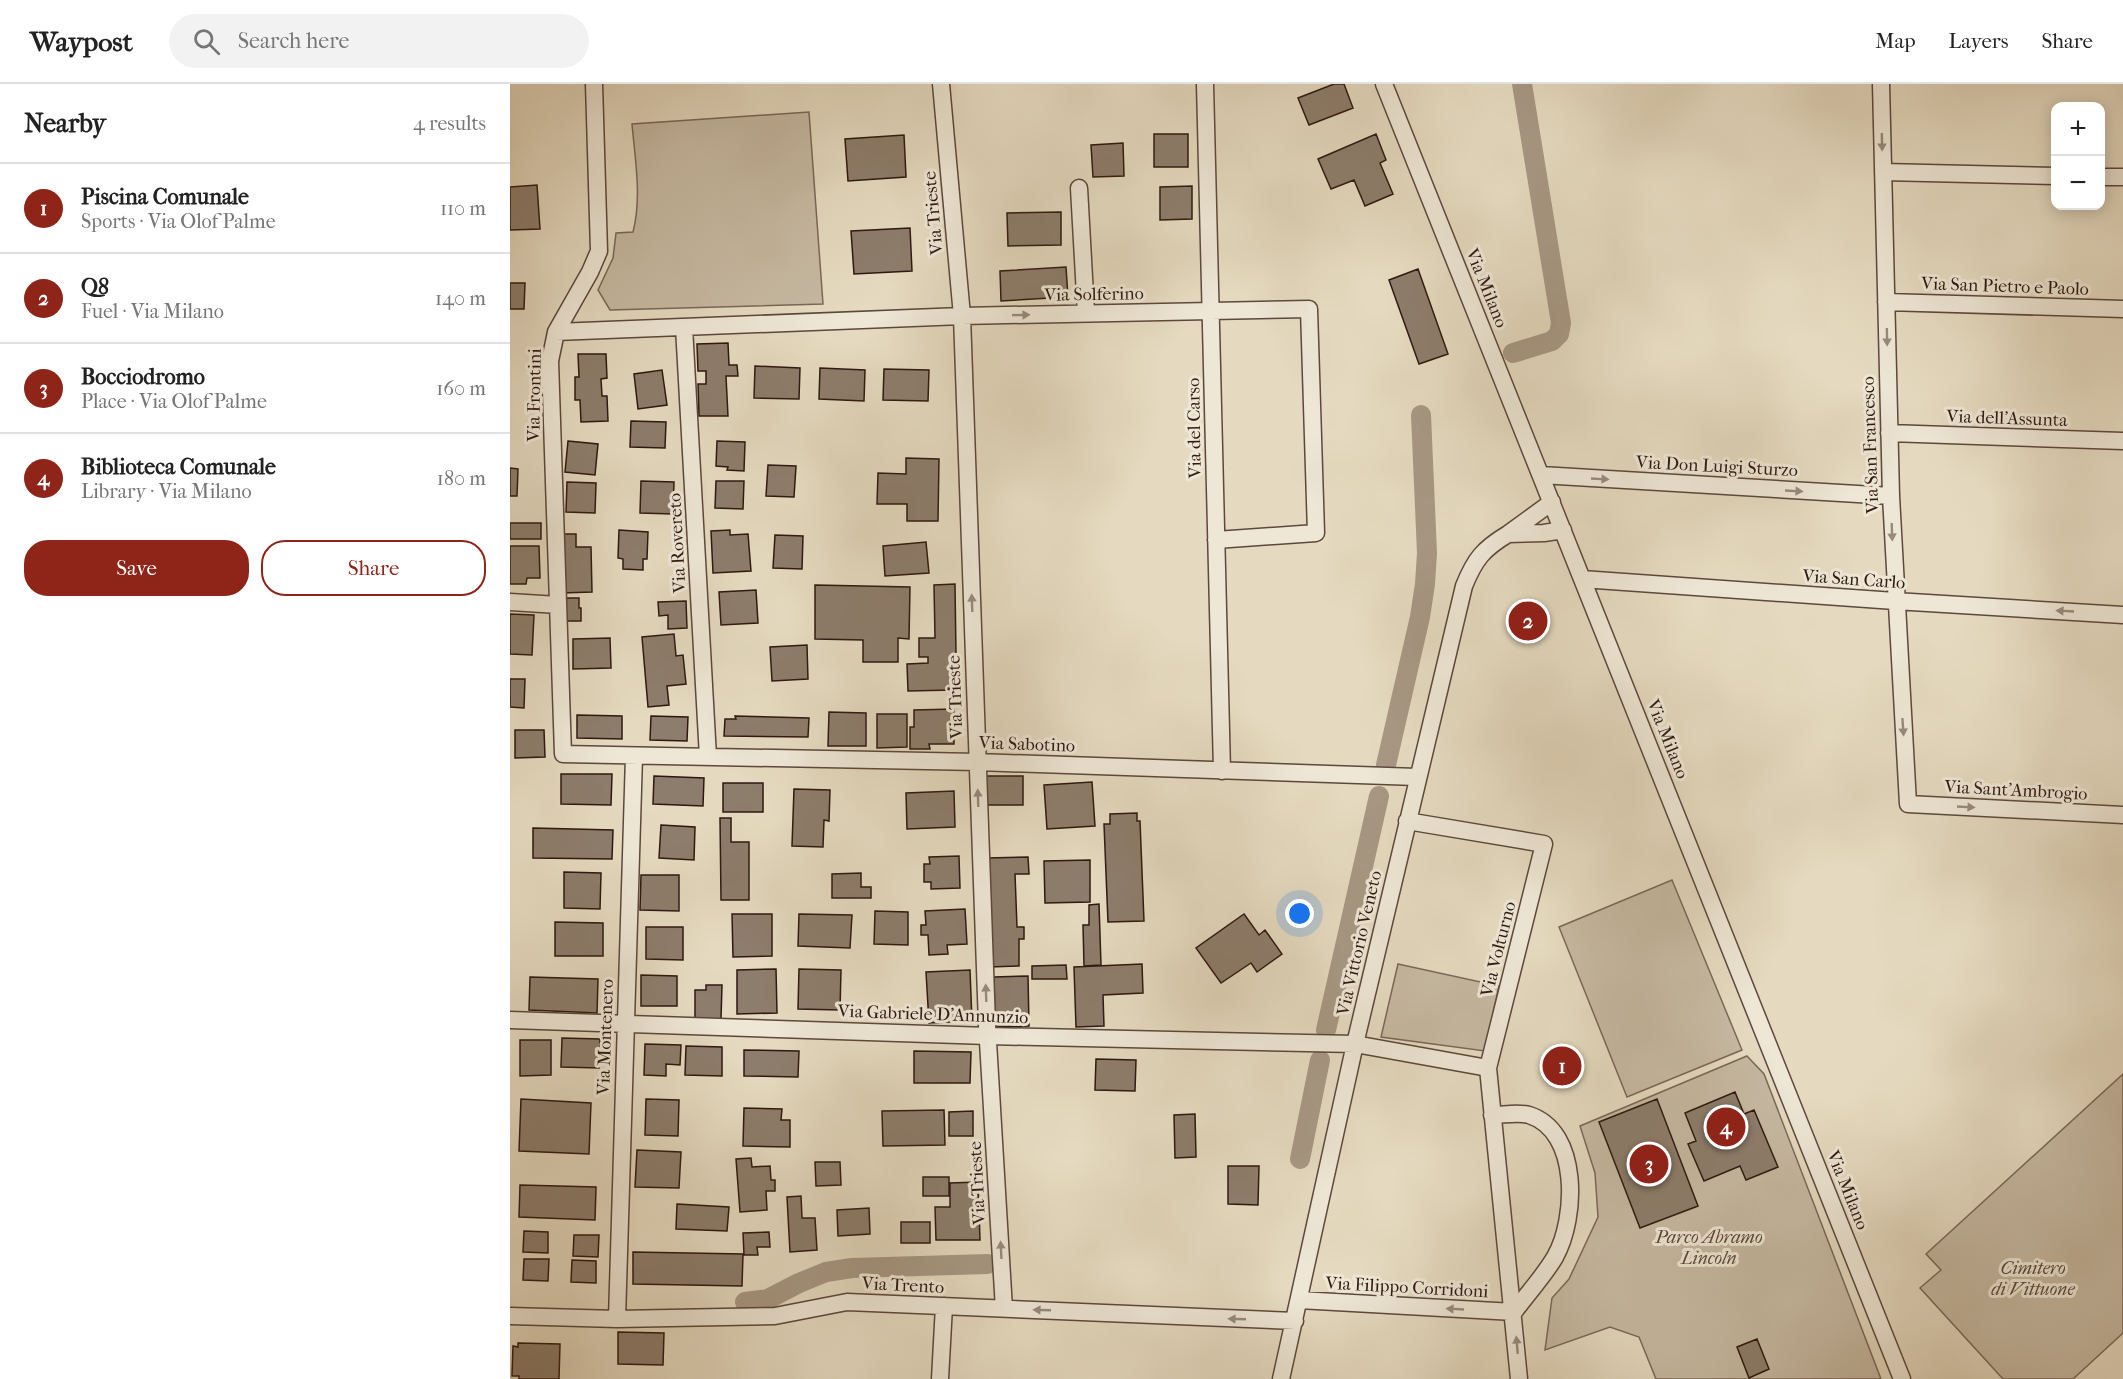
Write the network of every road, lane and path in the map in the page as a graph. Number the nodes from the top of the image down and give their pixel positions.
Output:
1 (594, 84) edge
2 (940, 84) edge
3 (1205, 84) edge
4 (1384, 84) edge
5 (1881, 84) edge
6 (1883, 172) junction
7 (2051, 176) edge
8 (2105, 177) edge
9 (2123, 177) edge
10 (1079, 188) dead end
11 (1886, 302) junction
12 (2123, 309) edge
13 (1211, 311) junction
14 (1086, 314) junction
15 (962, 316) junction
16 (684, 327) junction
17 (556, 332) junction
18 (1889, 433) junction
19 (2123, 441) edge
20 (1541, 475) junction
21 (1891, 496) junction
22 (1552, 502) junction
23 (1563, 530) junction
24 (1508, 534) junction
25 (1216, 540) junction
26 (1582, 579) junction
27 (1895, 601) junction
28 (510, 602) edge
29 (558, 605) junction
30 (2123, 615) edge
31 (563, 754) joint
32 (634, 756) junction
33 (708, 757) junction
34 (977, 762) junction
35 (1222, 771) junction
36 (1417, 777) junction
37 (1908, 804) joint
38 (2123, 815) edge
39 (1407, 821) junction
40 (510, 1020) edge
41 (625, 1023) junction
42 (988, 1036) junction
43 (1355, 1044) junction
44 (1488, 1068) junction
45 (1492, 1115) junction
46 (1299, 1300) junction
47 (944, 1306) junction
48 (1004, 1309) junction
49 (1514, 1312) junction
50 (510, 1316) edge
51 (617, 1319) junction
52 (1295, 1321) junction
53 (940, 1379) edge
54 (1281, 1379) edge
55 (1520, 1379) edge
56 (1902, 1379) edge

1 - 17 street, Via Frontini
2 - 15 street, Via Trieste
3 - 13 street, Via del Carso
4 - 20 street, Via Milano
5 -> 6 street, Via San Francesco
6 - 7 street
6 - 11 street, Via San Francesco
8 - 9 street
10 - 14 street
11 - 12 street, Via San Pietro e Paolo
11 -> 18 street, Via San Francesco
13 - 14 street, Via Solferino
13 - 25 street, Via del Carso
13 - 25 street, Via Solferino
15 -> 14 street, Via Solferino
15 - 16 street, Via Solferino
34 -> 15 street, Via Trieste
16 - 17 street, Via Solferino
16 - 33 street, Via Rovereto
17 - 29 street, Via Frontini
18 - 19 street, Via dell'Assunta
18 - 21 street, Via San Francesco
20 -> 21 street, Via Don Luigi Sturzo
20 - 22 street, Via Milano
21 -> 27 street, Via San Francesco
22 - 23 street, Via Milano
22 - 24 street, Via Vittorio Veneto
23 - 24 street
23 - 26 street, Via Milano
24 - 36 street, Via Vittorio Veneto
25 - 35 street, Via del Carso
26 - 27 street, Via San Carlo
26 - 56 street, Via Milano
30 -> 27 street, Via San Carlo
27 -> 37 street, Via San Francesco
28 - 29 street
29 - 31 street, Via Frontini
31 - 32 street, Via Sabotino
32 - 33 street, Via Sabotino
32 - 41 street, Via Montenero
33 - 34 street, Via Sabotino
34 - 35 street, Via Sabotino
42 -> 34 street, Via Trieste
35 - 36 street, Via Sabotino
36 - 39 street, Via Vittorio Veneto
37 -> 38 street, Via Sant'Ambrogio
39 - 43 street, Via Vittorio Veneto
39 - 44 street, Via Volturno
40 - 41 street, Via Gabriele D'Annunzio
41 - 42 street, Via Gabriele D'Annunzio
41 - 51 street, Via Montenero
42 - 43 street, Via Gabriele D'Annunzio
48 -> 42 street, Via Trieste
43 - 44 street
43 - 46 street, Via Vittorio Veneto
44 - 45 street
45 - 49 street
45 - 49 street
49 -> 46 street, Via Filippo Corridoni
46 - 52 street, Via Vittorio Veneto
47 - 48 street, Via Trento
47 - 51 street, Via Trento
47 - 53 street
52 -> 48 street, Via Trento
55 -> 49 street
50 - 51 street, Via Trento
52 - 54 street, Via Vittorio Veneto

